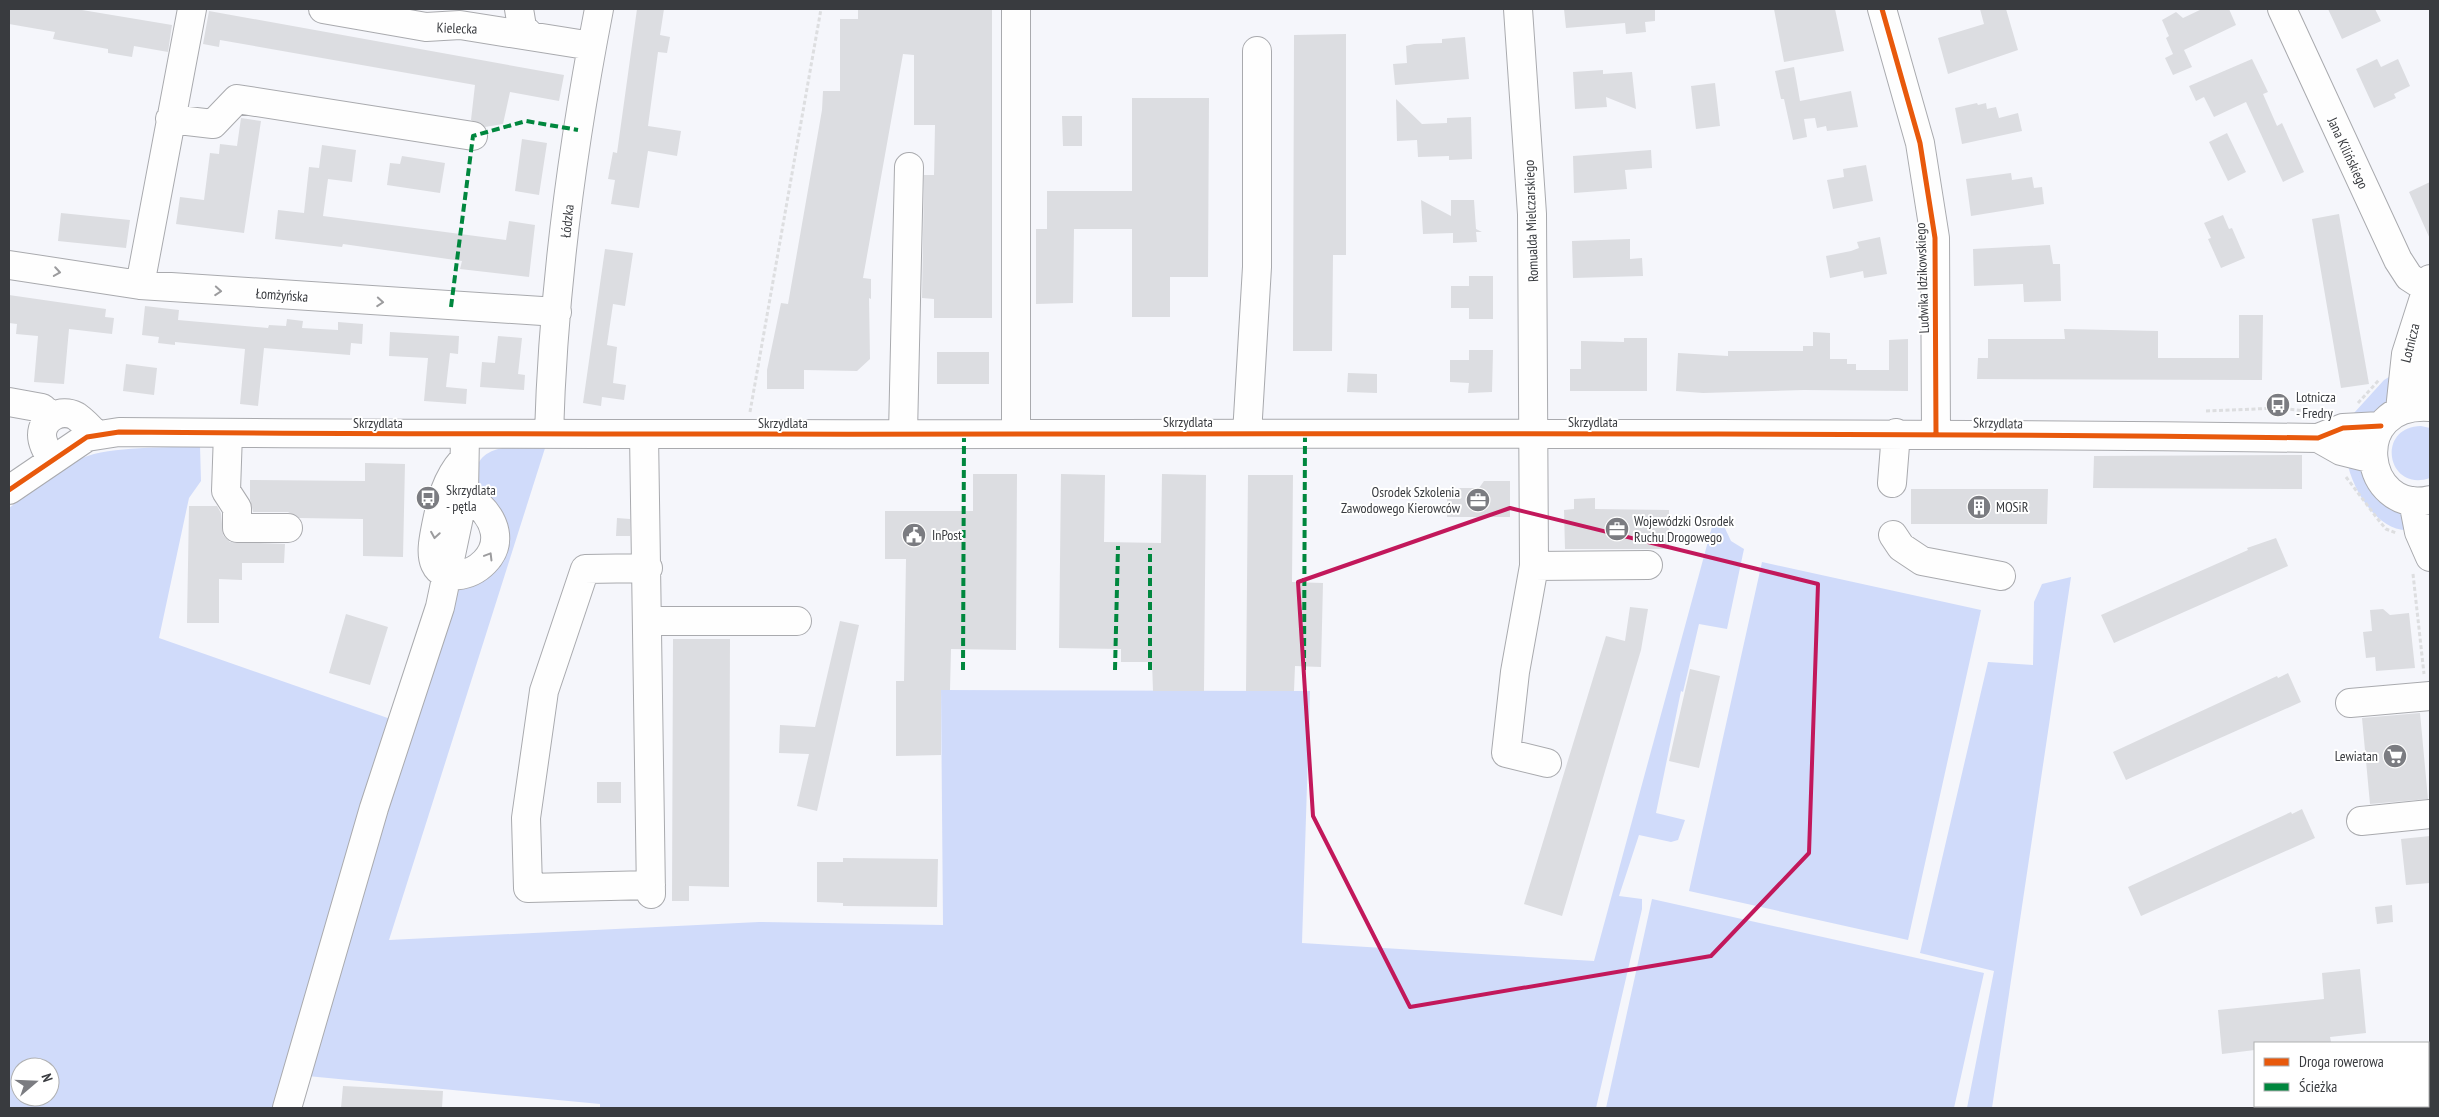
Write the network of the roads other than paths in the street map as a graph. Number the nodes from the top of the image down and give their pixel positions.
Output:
1 (192, 9) edge
2 (323, 9) edge
3 (519, 9) edge
4 (599, 9) edge
5 (1016, 9) edge
6 (1518, 9) edge
7 (1882, 9) edge
8 (2282, 9) edge
9 (531, 36) junction
10 (592, 46) junction
11 (1258, 50) dead end
12 (170, 119) junction
13 (473, 136) dead end
14 (909, 168) dead end
15 (9, 265) edge
16 (2428, 284) edge
17 (140, 285) junction
18 (557, 312) junction
19 (2430, 321) edge
20 (2430, 395) edge
21 (9, 402) edge
22 (2430, 407) edge
23 (52, 417) junction
24 (2391, 418) junction
25 (2318, 425) junction
26 (228, 433) junction
27 (1896, 433) junction
28 (1936, 433) junction
29 (549, 434) junction
30 (644, 434) junction
31 (904, 434) junction
32 (1016, 434) junction
33 (1247, 434) junction
34 (1534, 434) junction
35 (96, 435) junction
36 (465, 447) junction
37 (2372, 459) junction
38 (52, 460) junction
39 (1892, 483) dead end
40 (9, 490) edge
41 (464, 493) junction
42 (2421, 500) edge
43 (288, 528) dead end
44 (1893, 535) dead end
45 (2421, 564) edge
46 (1648, 565) dead end
47 (1534, 566) junction
48 (648, 568) junction
49 (448, 574) junction
50 (2001, 576) dead end
51 (648, 621) junction
52 (797, 621) dead end
53 (2430, 696) edge
54 (2350, 703) dead end
55 (1547, 763) dead end
56 (2430, 814) edge
57 (2361, 821) dead end
58 (287, 1108) edge

1 - 12 street
2 - 9 street, Kielecka
3 - 9 street
4 - 10 street, Łódzka
5 - 32 street
6 - 34 street, Romualda Mielczarskiego
7 - 28 street, Ludwika Idzikowskiego
8 - 16 street, Jana Kilińskiego
9 - 10 street, Kielecka
10 - 18 street, Łódzka
11 - 33 street
12 - 13 street
12 - 17 street
14 - 31 street
15 -> 17 street, Łomżyńska
16 - 24 street, Lotnicza
17 -> 18 street, Łomżyńska
18 - 29 street, Łódzka
19 - 20 street, Lotnicza
21 - 23 street
22 - 24 street, Skrzydlata
23 - 35 street
23 - 38 street
24 - 25 street, Skrzydlata
24 - 37 street, Lotnicza
25 - 28 street, Skrzydlata
25 - 37 street, Skrzydlata
26 - 35 street, Skrzydlata
26 - 36 street, Skrzydlata
26 - 43 street
27 - 28 street, Skrzydlata
27 - 34 street, Skrzydlata
27 - 39 street
29 - 30 street, Skrzydlata
29 - 36 street, Skrzydlata
30 - 31 street, Skrzydlata
30 - 48 street
31 - 32 street, Skrzydlata
32 - 33 street, Skrzydlata
33 - 34 street, Skrzydlata
34 - 47 street, Romualda Mielczarskiego
35 - 38 street, Skrzydlata
36 - 41 street
36 -> 49 street
37 - 42 street
38 - 40 street, Skrzydlata
41 - 49 street
49 -> 41 street
42 - 45 street
44 - 50 street
46 - 47 street
47 - 55 street, Romualda Mielczarskiego
48 - 51 street
48 - 51 street
49 - 58 street
51 - 52 street
53 - 54 street
56 - 57 street

